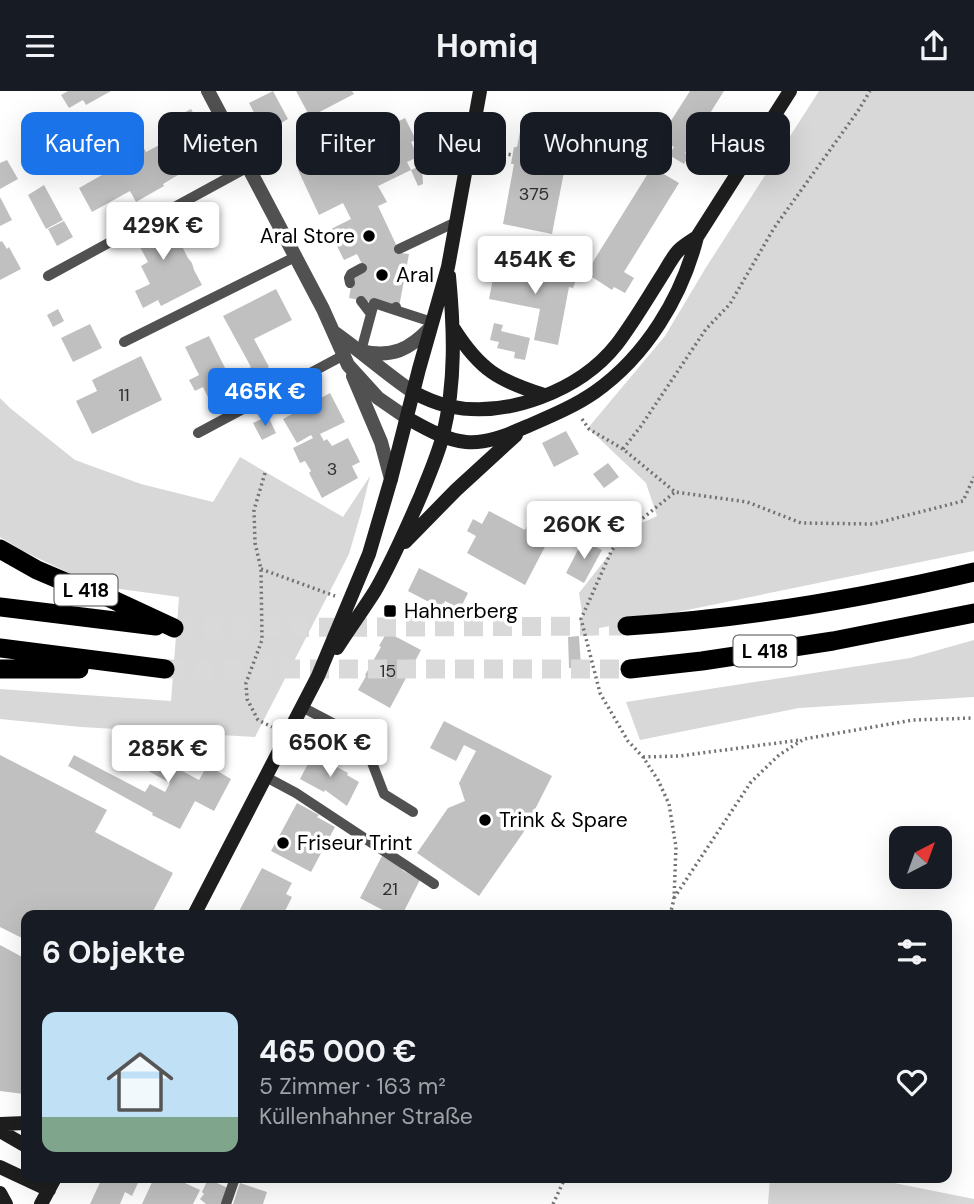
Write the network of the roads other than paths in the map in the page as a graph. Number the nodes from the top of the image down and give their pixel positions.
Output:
1 (480, 91) edge
2 (790, 91) edge
3 (215, 93) edge
4 (223, 112) edge
5 (233, 175) edge
6 (252, 175) edge
7 (456, 222) junction
8 (697, 237) junction
9 (404, 249) dead end
10 (295, 257) junction
11 (448, 267) junction
12 (362, 268) dead end
13 (48, 276) dead end
14 (350, 283) dead end
15 (361, 301) dead end
16 (371, 314) junction
17 (431, 325) junction
18 (453, 328) junction
19 (334, 332) junction
20 (124, 342) dead end
21 (361, 351) junction
22 (346, 360) junction
23 (413, 392) junction
24 (544, 395) junction
25 (448, 406) junction
26 (407, 418) junction
27 (528, 426) junction
28 (198, 433) dead end
29 (443, 436) junction
30 (391, 478) junction
31 (0, 549) edge
32 (394, 554) junction
33 (974, 572) edge
34 (0, 607) edge
35 (974, 613) edge
36 (627, 627) tunnel mouth
37 (0, 648) edge
38 (0, 669) edge
39 (630, 669) tunnel mouth
40 (318, 677) junction
41 (302, 707) junction
42 (266, 777) junction
43 (413, 812) dead end
44 (434, 884) dead end
45 (197, 910) edge
46 (21, 1123) edge
47 (0, 1124) edge
48 (0, 1131) edge
49 (21, 1143) edge
50 (0, 1167) edge
51 (21, 1174) edge
52 (233, 1183) edge
53 (52, 1184) edge
54 (0, 1193) edge
55 (6, 1204) edge
56 (41, 1204) edge
57 (226, 1204) edge

1 - 7 main road
2 - 8 main road
3 - 4 street
5 - 13 lane
6 - 10 street
7 - 9 lane
7 - 11 main road
8 - 24 main road
8 - 27 main road
10 - 19 street
10 - 20 lane
11 - 17 main road
11 - 18 main road
12 - 14 lane
15 - 16 lane
16 - 17 lane
16 - 21 lane
17 - 21 street
17 - 23 main road
18 - 24 main road
18 - 25 main road
19 - 21 street
19 - 22 street
21 - 23 street
22 - 26 street
22 - 28 lane
22 - 30 street
23 - 25 main road
23 - 26 main road
24 - 25 main road
25 - 29 main road
26 - 29 main road
26 - 30 main road
27 - 29 main road
27 - 32 main road
29 - 32 main road
30 - 40 main road
31 - 34 highway, L 418
32 - 40 main road
33 - 36 highway, L 418
35 - 39 highway, L 418
37 - 38 highway
40 - 41 main road
41 - 42 main road
41 - 43 lane
42 - 44 lane
42 - 45 main road
46 - 47 main road
48 - 49 main road
50 - 51 main road
52 - 57 lane
53 - 56 main road
54 - 55 main road

